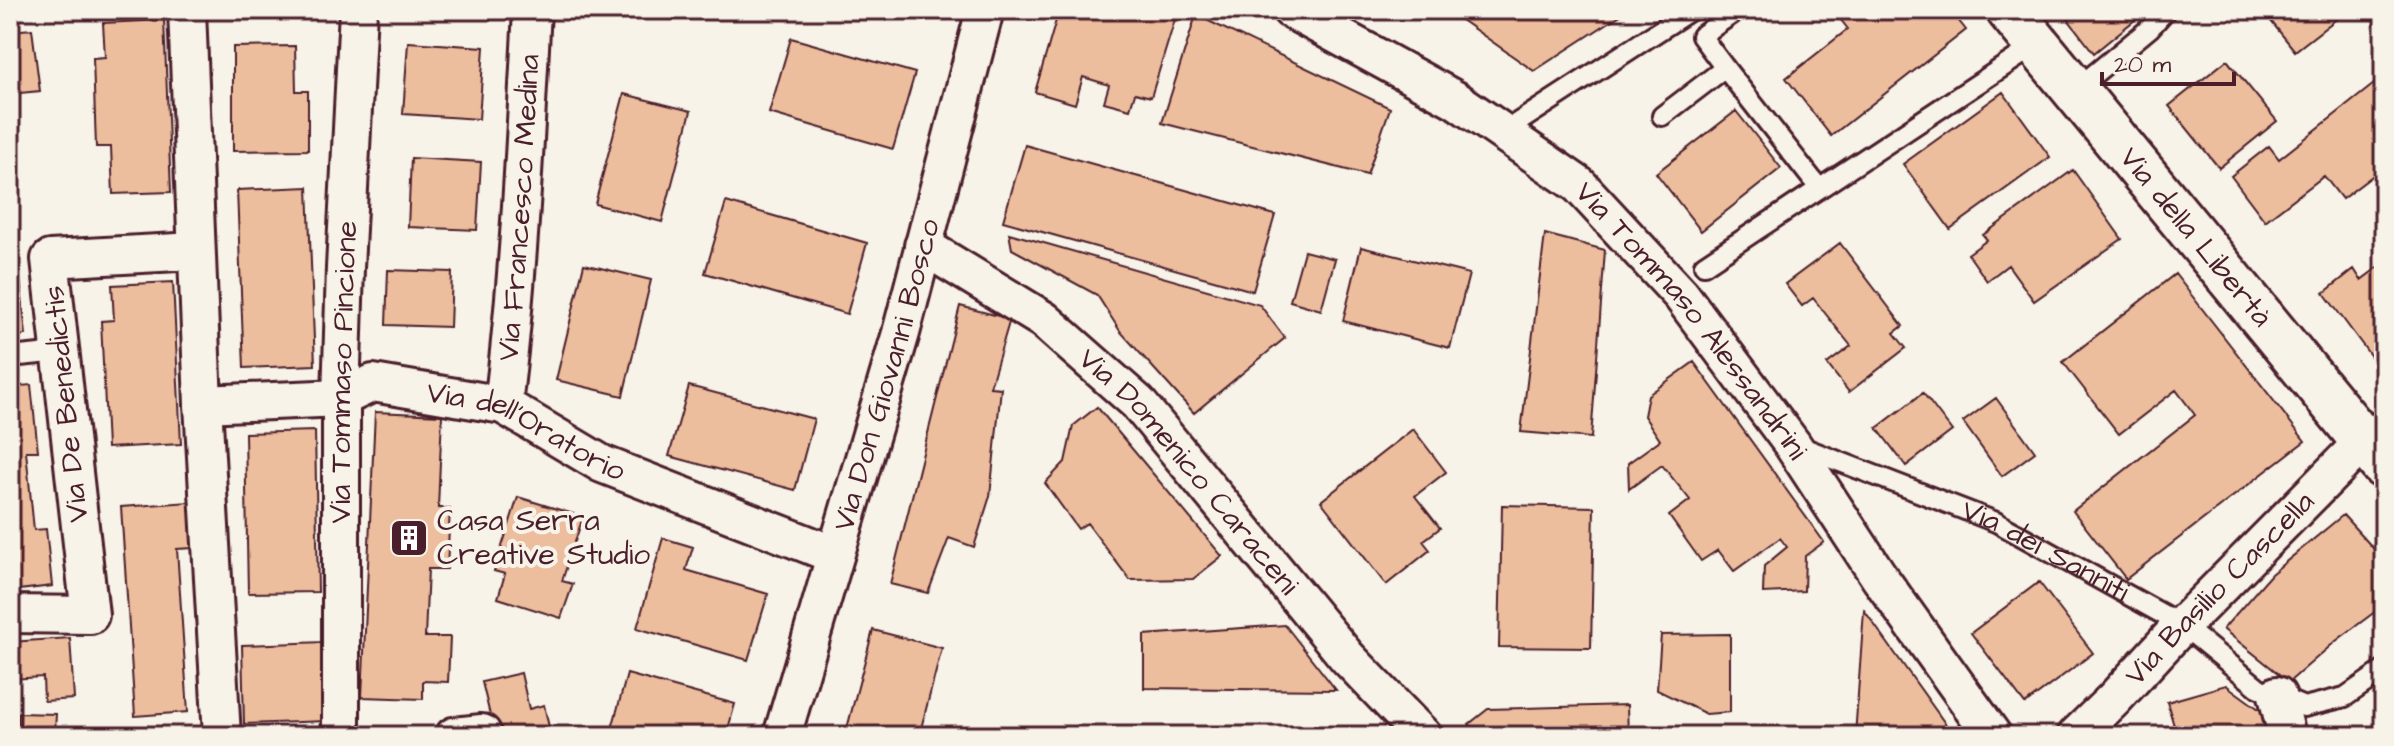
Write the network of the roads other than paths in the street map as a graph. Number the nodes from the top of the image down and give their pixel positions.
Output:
1 (187, 10) edge
2 (358, 10) edge
3 (532, 10) edge
4 (985, 10) edge
5 (1291, 10) edge
6 (1691, 10) edge
7 (1738, 10) edge
8 (2009, 10) edge
9 (2166, 10) edge
10 (2036, 45) junction
11 (1725, 68) junction
12 (2075, 90) junction
13 (1662, 116) dead end
14 (1503, 132) junction
15 (1819, 188) junction
16 (923, 246) junction
17 (196, 251) junction
18 (1704, 265) dead end
19 (60, 352) junction
20 (10, 357) edge
21 (341, 398) junction
22 (203, 404) junction
23 (503, 405) junction
24 (1792, 444) junction
25 (2377, 445) edge
26 (835, 555) junction
27 (10, 614) edge
28 (2182, 625) junction
29 (2384, 670) edge
30 (2277, 695) junction
31 (222, 736) edge
32 (341, 736) edge
33 (454, 736) edge
34 (483, 736) edge
35 (782, 736) edge
36 (1423, 736) edge
37 (1993, 736) edge
38 (2076, 736) edge
39 (2287, 736) edge

1 - 17 street
2 - 21 street, Via Tommaso Pincione
3 - 23 street, Via Francesco Medina
4 - 16 street, Via Don Giovanni Bosco
5 - 14 street, Via Tommaso Alessandrini
6 - 14 lane
7 - 11 lane
8 - 10 main road, Via della Libertà
9 - 12 lane
10 - 12 main road, Via della Libertà
10 - 15 lane
11 - 13 lane
11 - 15 lane
12 - 25 main road, Via della Libertà
14 - 24 street, Via Tommaso Alessandrini
15 - 18 lane
16 - 26 street, Via Don Giovanni Bosco
16 - 36 street, Via Domenico Caraceni
17 - 19 street, Via De Benedictis
17 - 22 street
19 - 20 lane
19 - 27 street, Via De Benedictis
21 - 22 street, Via dell'Oratorio
21 - 23 street, Via dell'Oratorio
21 - 32 street, Via Tommaso Pincione
22 - 31 street
23 - 26 street, Via dell'Oratorio
24 - 28 lane, Via dei Sanniti
24 - 37 street, Via Tommaso Alessandrini
25 - 28 street, Via Basilio Cascella
26 - 35 street, Via Don Giovanni Bosco
28 - 30 lane, Via dei Sanniti
28 - 38 street, Via Basilio Cascella
29 - 30 lane, Via dei Sanniti
30 - 39 street
33 - 34 street

